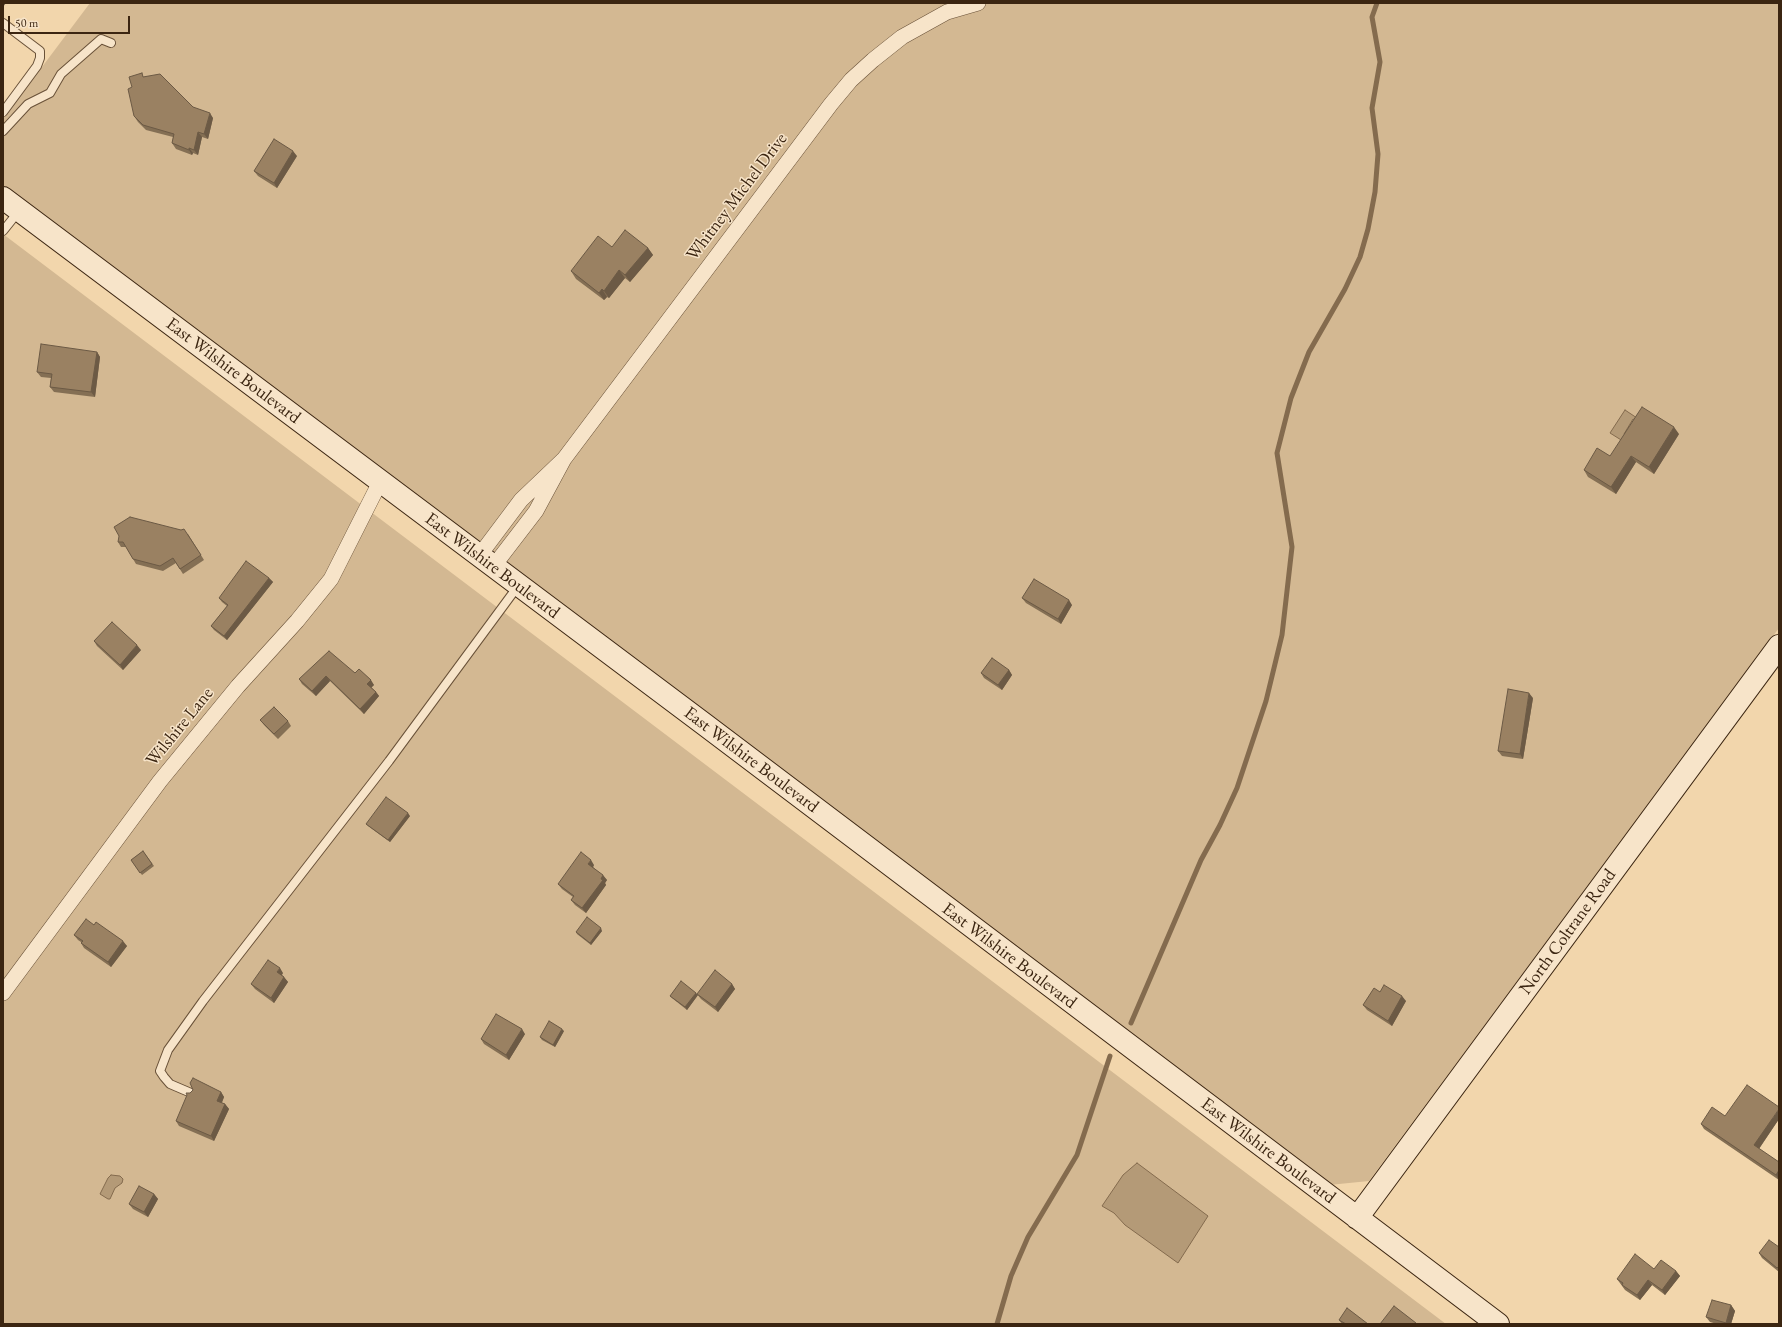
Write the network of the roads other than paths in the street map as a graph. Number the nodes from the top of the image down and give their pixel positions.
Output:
1 (978, 3) edge
2 (3, 22) edge
3 (111, 43) dead end
4 (3, 112) edge
5 (3, 131) edge
6 (11, 204) edge
7 (3, 231) edge
8 (380, 482) junction
9 (486, 561) junction
10 (519, 586) junction
11 (1779, 646) edge
12 (3, 993) edge
13 (191, 1093) edge
14 (1357, 1218) junction
15 (1498, 1324) edge

1 - 9 street, Whitney Michel Drive
2 - 4 lane
3 - 5 lane
6 - 7 lane
6 - 8 street, East Wilshire Boulevard
8 - 9 street, East Wilshire Boulevard
8 - 12 street, Wilshire Lane
9 - 10 street, East Wilshire Boulevard
10 - 13 lane
10 - 14 street, East Wilshire Boulevard
11 - 14 street, North Coltrane Road
14 - 15 street, East Wilshire Boulevard

